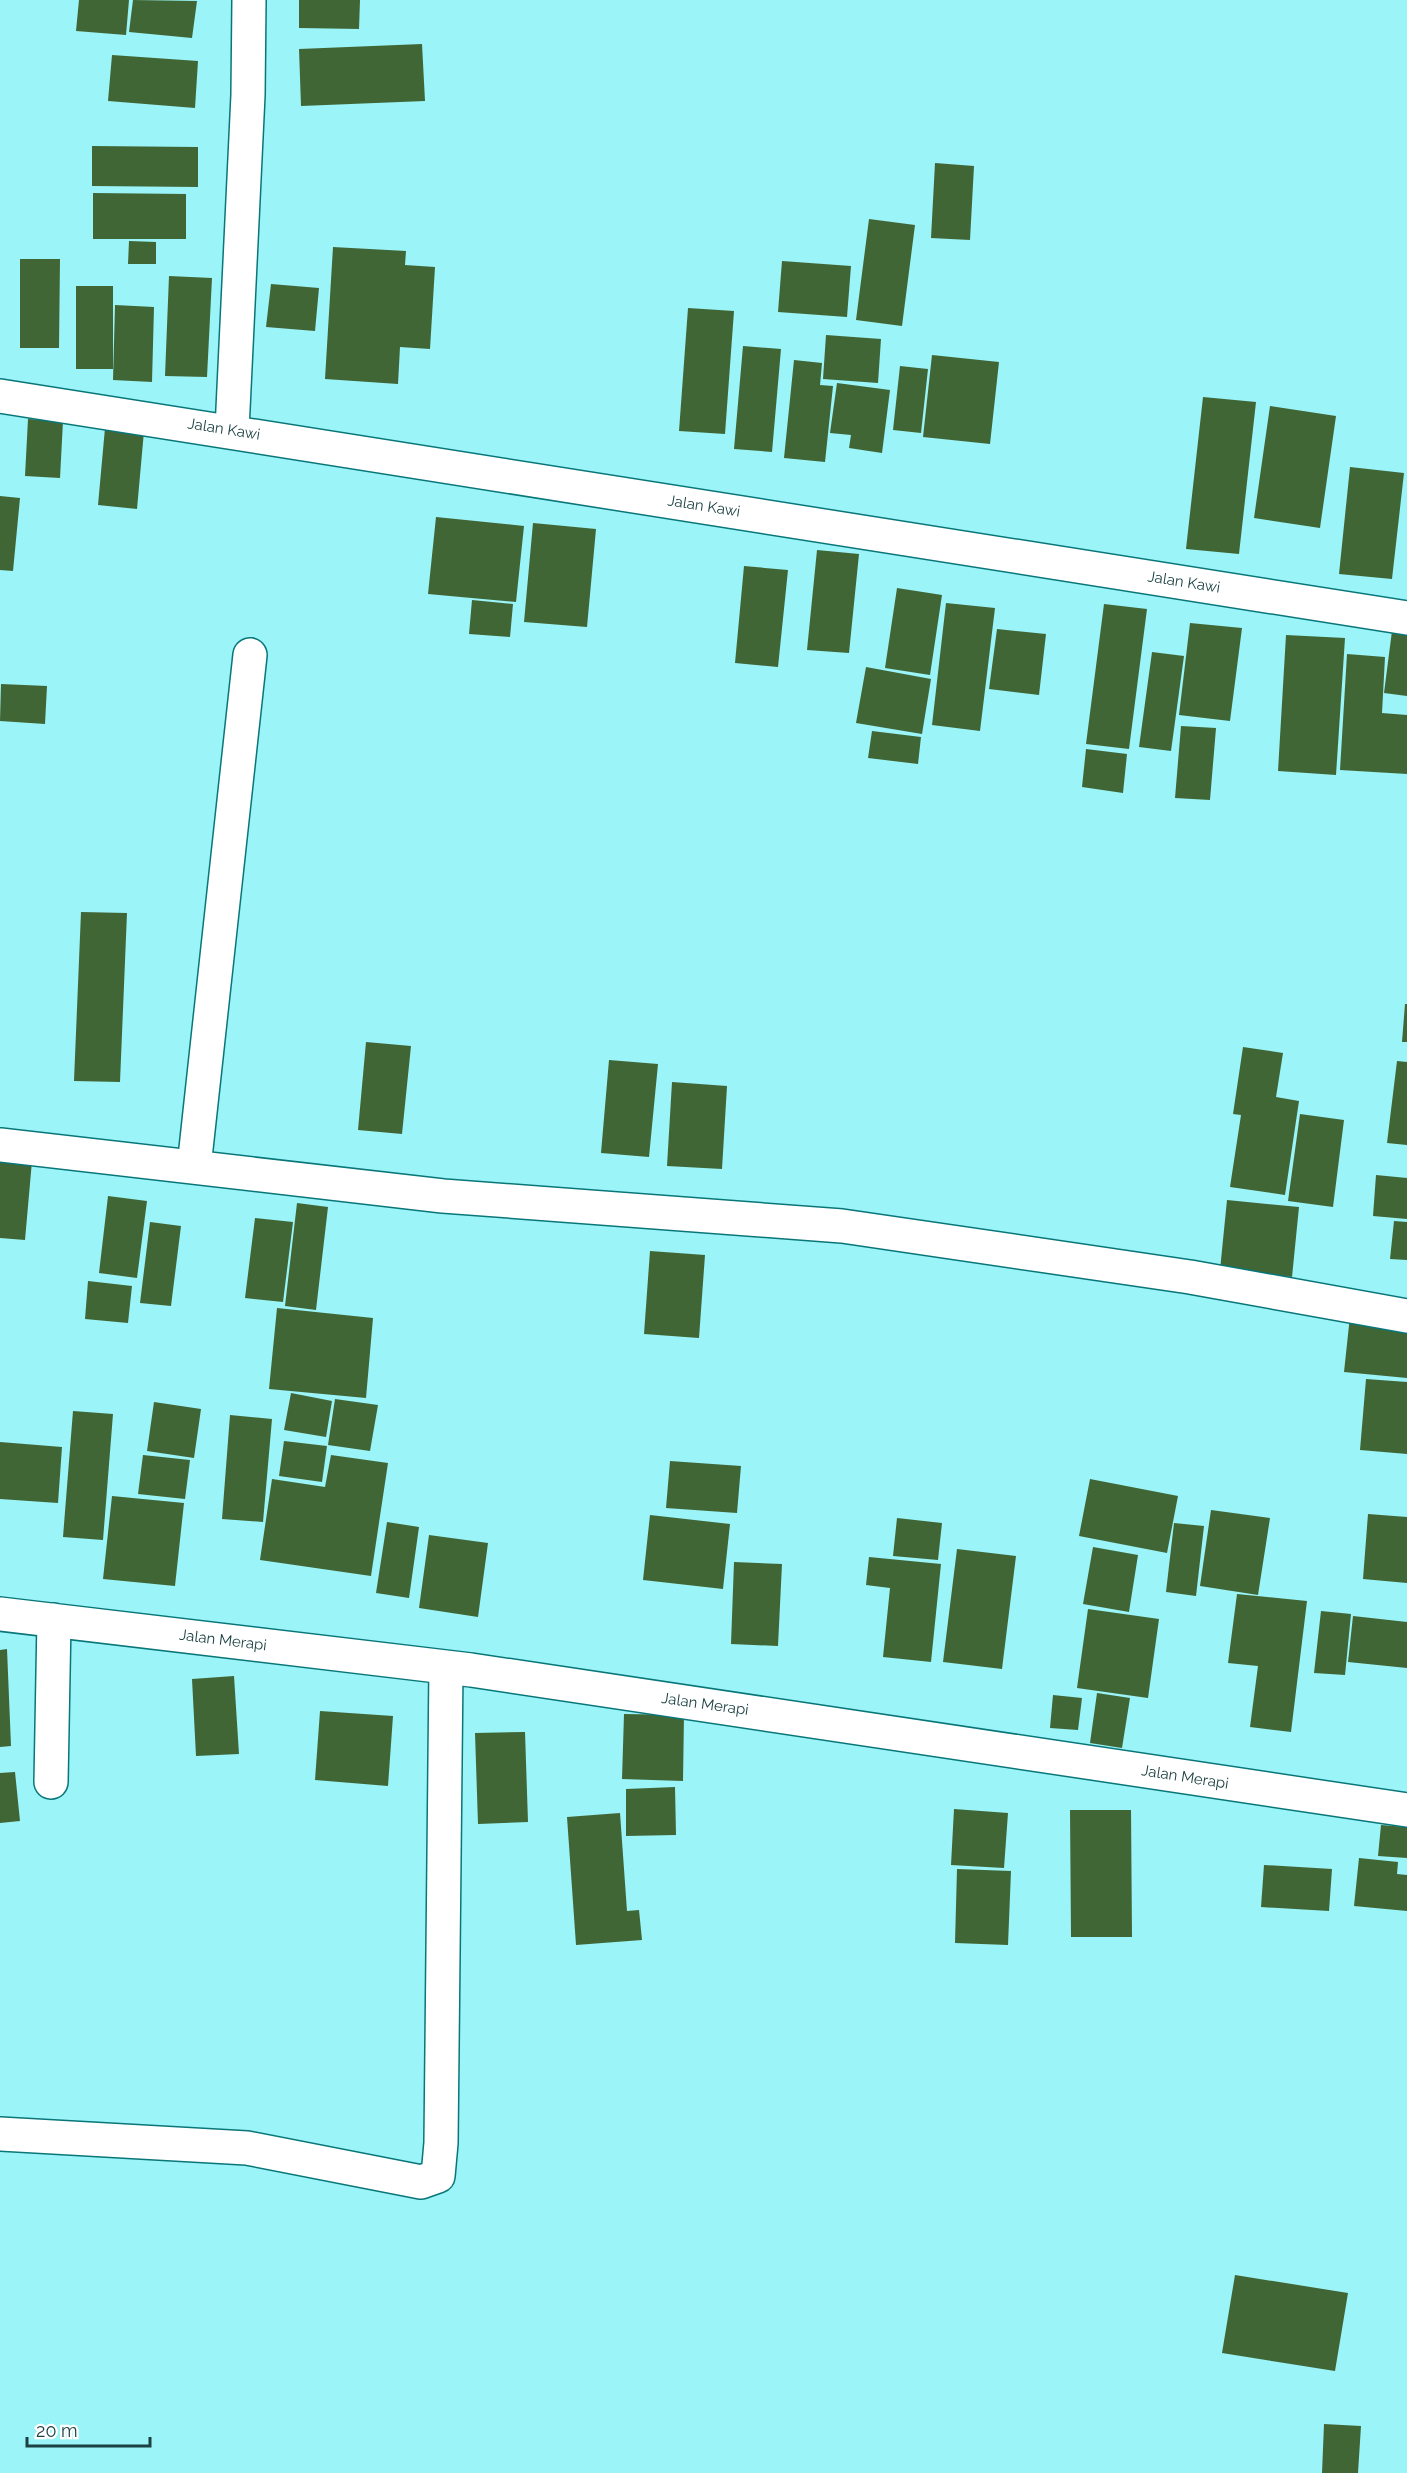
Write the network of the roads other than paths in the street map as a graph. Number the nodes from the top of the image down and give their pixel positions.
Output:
1 (249, 0) edge
2 (0, 396) edge
3 (232, 430) junction
4 (1407, 618) edge
5 (250, 656) dead end
6 (0, 1145) edge
7 (194, 1167) junction
8 (1407, 1316) edge
9 (0, 1614) edge
10 (54, 1620) junction
11 (446, 1667) junction
12 (51, 1782) dead end
13 (1407, 1810) edge
14 (0, 2134) edge

1 - 3 street
2 - 3 street, Jalan Kawi
3 - 4 street, Jalan Kawi
5 - 7 street
6 - 7 street
7 - 8 street
9 - 10 street, Jalan Merapi
10 - 11 street, Jalan Merapi
10 - 12 street
11 - 13 street, Jalan Merapi
11 - 14 street

